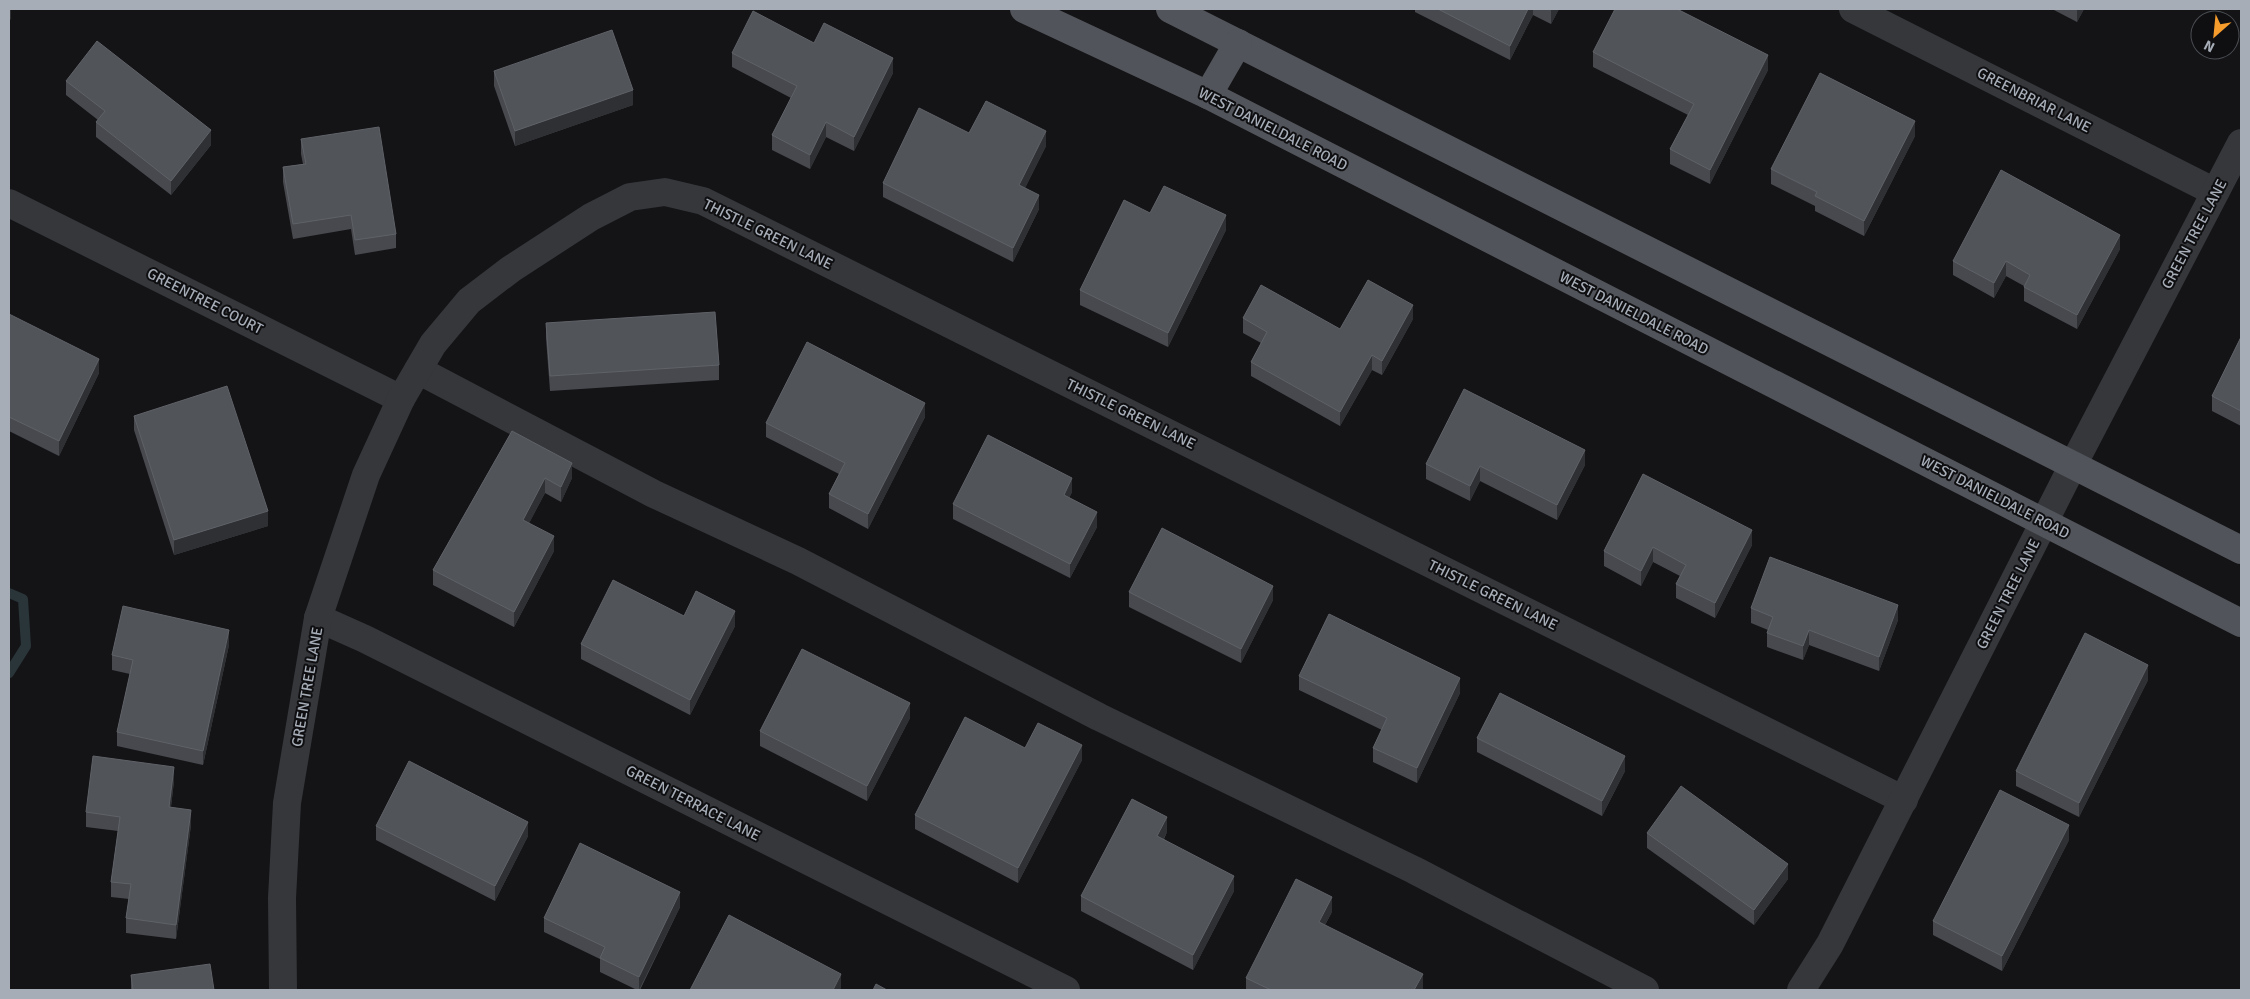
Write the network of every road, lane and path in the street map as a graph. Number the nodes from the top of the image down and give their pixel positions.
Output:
1 (1024, 9) edge
2 (1170, 9) edge
3 (1853, 9) edge
4 (1238, 43) junction
5 (1208, 95) junction
6 (2241, 143) edge
7 (2215, 192) junction
8 (9, 203) edge
9 (418, 370) junction
10 (401, 399) junction
11 (2073, 465) junction
12 (2044, 523) junction
13 (2241, 550) edge
14 (318, 618) junction
15 (2241, 623) edge
16 (1904, 800) junction
17 (283, 990) edge
18 (1066, 990) edge
19 (1645, 990) edge
20 (1801, 990) edge

1 - 5 main road, WEST DANIELDALE ROAD
2 - 4 main road
3 - 7 street, GREENBRIAR LANE
4 - 5 main road
4 - 11 main road
5 - 12 main road, WEST DANIELDALE ROAD
6 - 7 street, GREEN TREE LANE
7 - 11 street, GREEN TREE LANE
8 - 10 street, GREENTREE COURT
9 - 10 street, THISTLE GREEN LANE
9 - 16 street, THISTLE GREEN LANE
9 - 19 street
10 - 14 street, GREEN TREE LANE
11 - 12 street, GREEN TREE LANE
11 - 13 main road
12 - 15 main road, WEST DANIELDALE ROAD
12 - 16 street, GREEN TREE LANE
14 - 17 street, GREEN TREE LANE
14 - 18 street, GREEN TERRACE LANE
16 - 20 street, GREEN TREE LANE

